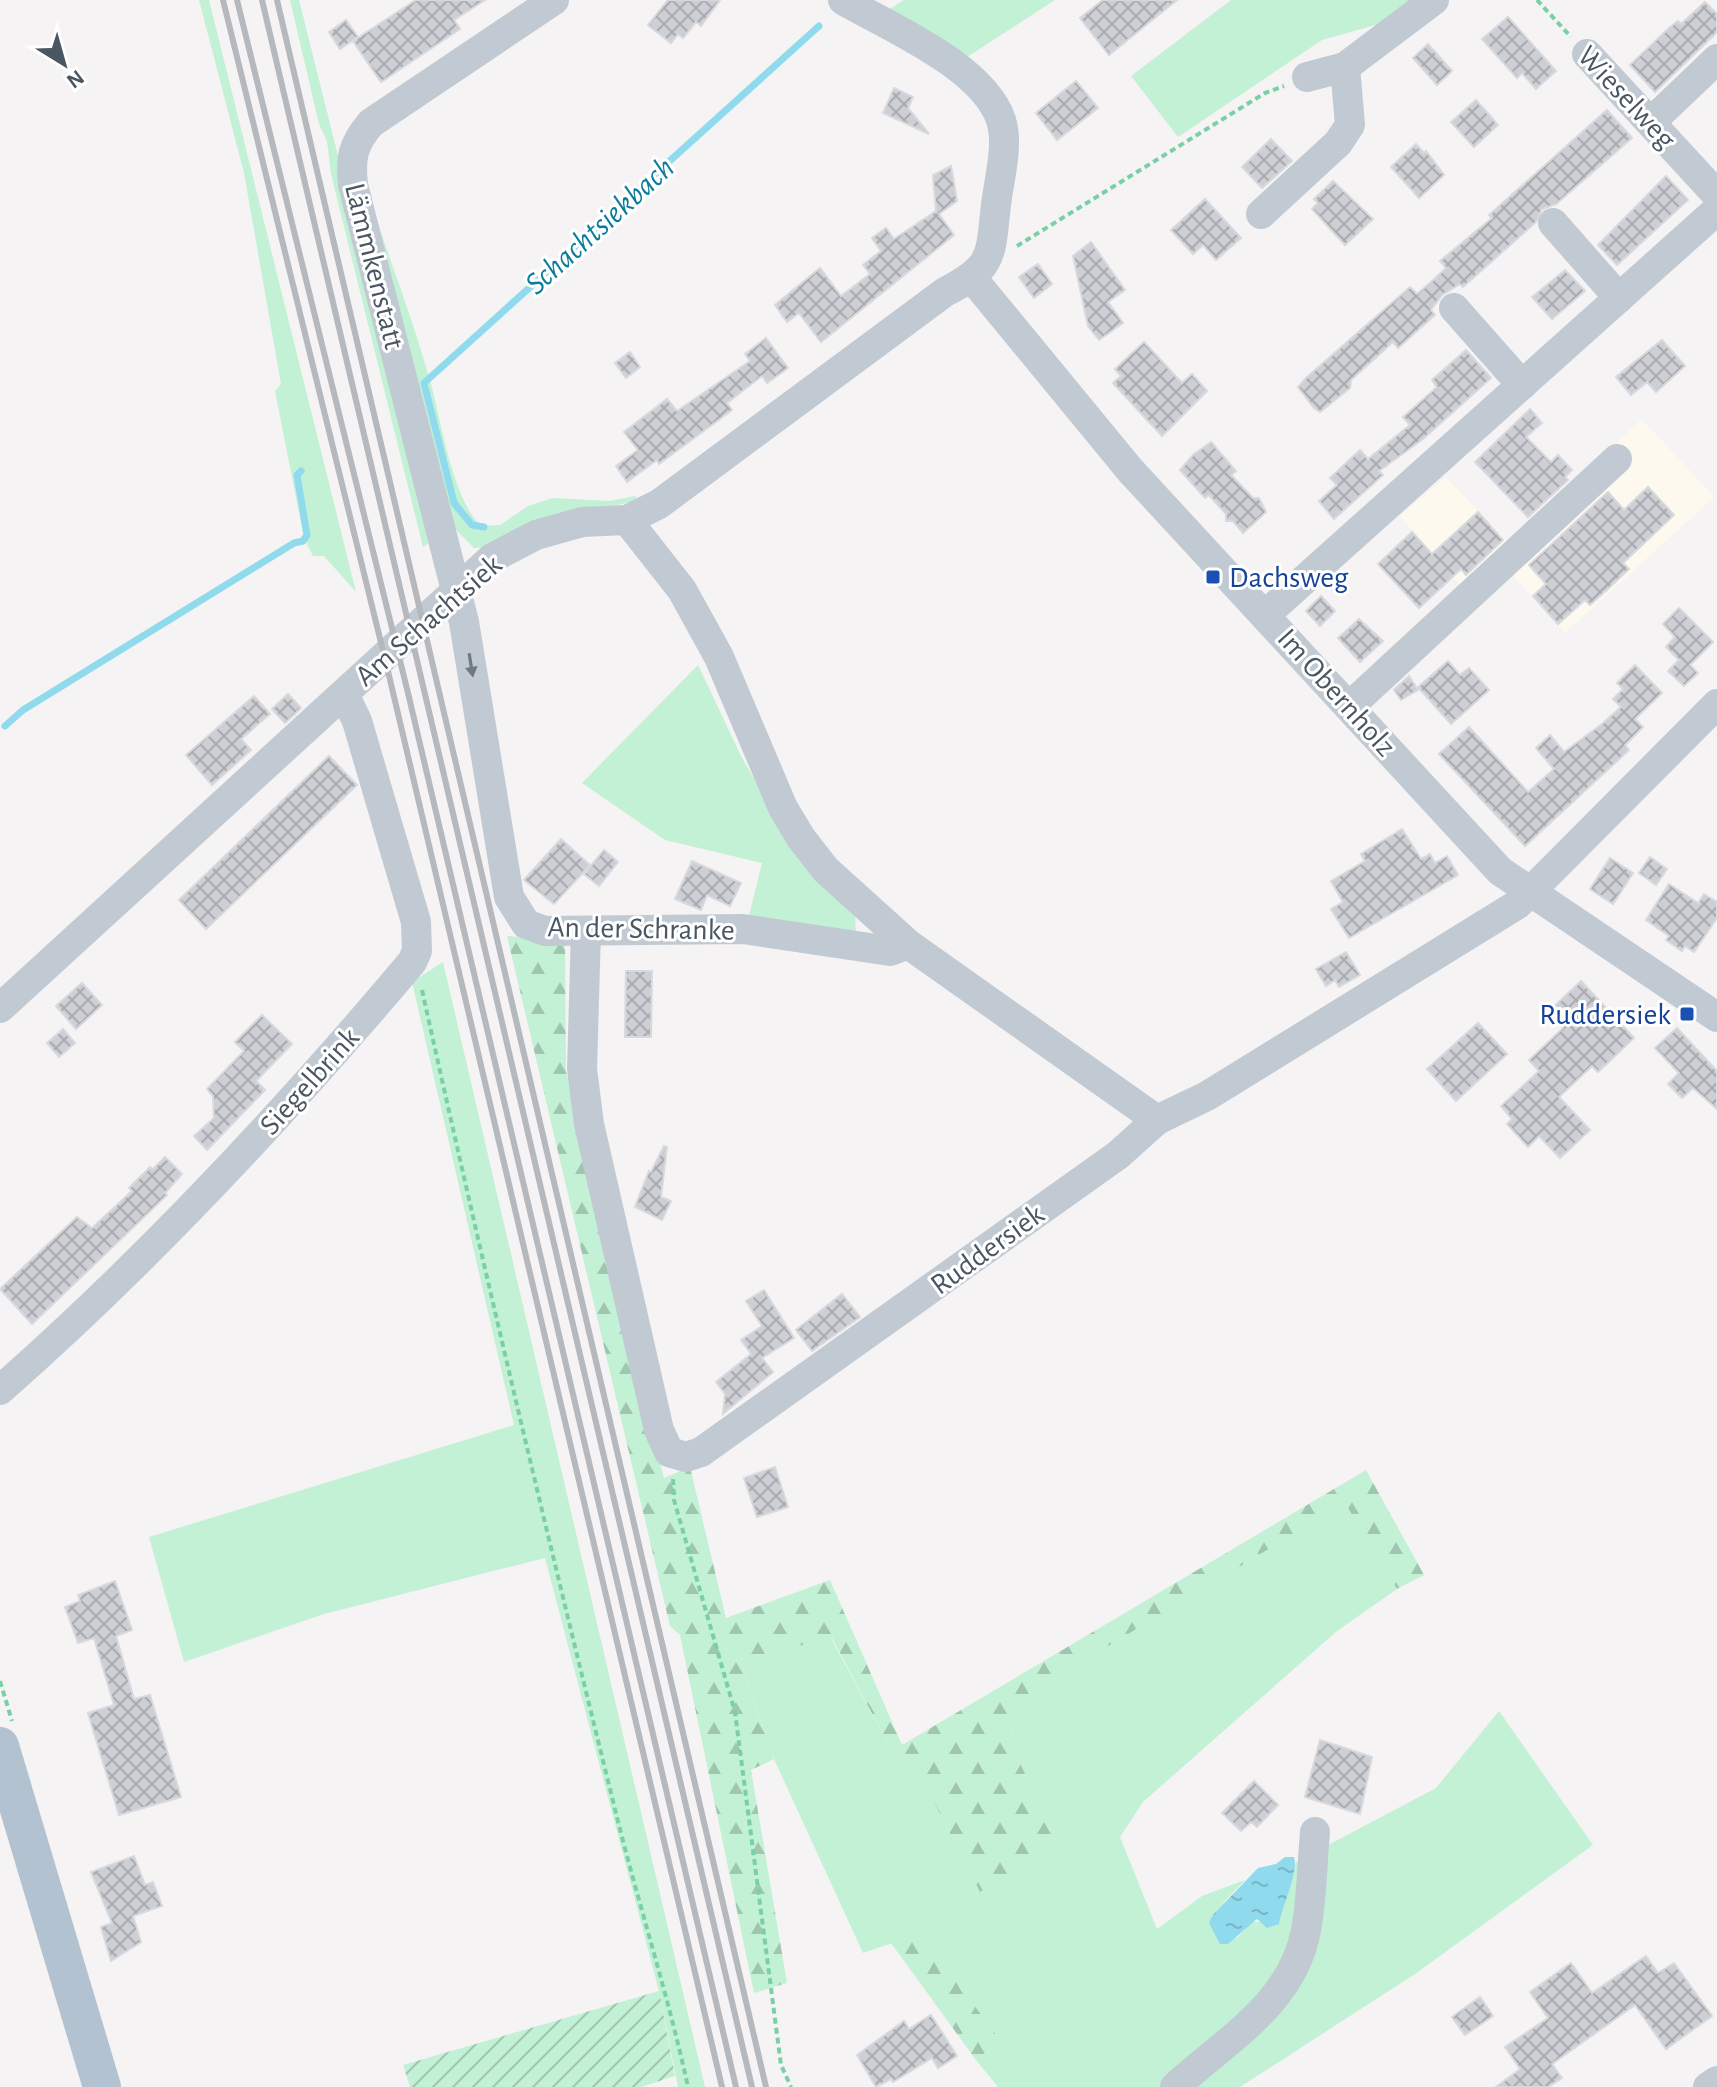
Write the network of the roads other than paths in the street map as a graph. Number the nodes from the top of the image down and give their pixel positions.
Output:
1 (554, 0) edge
2 (843, 0) edge
3 (1434, 0) edge
4 (1587, 54) road end
5 (1717, 59) edge
6 (1345, 67) junction
7 (1307, 77) road end
8 (1651, 122) junction
9 (1717, 195) edge
10 (1717, 210) edge
11 (1261, 214) dead end
12 (1553, 223) dead end
13 (979, 270) junction
14 (1619, 298) junction
15 (1454, 308) dead end
16 (1522, 385) junction
17 (1617, 459) dead end
18 (627, 520) junction
19 (456, 588) junction
20 (1266, 614) junction
21 (344, 694) junction
22 (1717, 704) edge
23 (1350, 706) junction
24 (1528, 893) junction
25 (586, 931) junction
26 (908, 944) junction
27 (0, 1008) edge
28 (1717, 1017) edge
29 (1157, 1120) junction
30 (0, 1390) edge
31 (0, 1746) edge
32 (1315, 1832) dead end
33 (1717, 2081) edge
34 (102, 2087) edge
35 (1175, 2087) edge
36 (1708, 2087) edge

1 - 19 street, Lämmkenstatt
2 - 13 street
3 - 6 street
4 - 8 street, Wieselweg
5 - 8 street
6 - 7 street
6 - 11 street
8 - 9 street, Wieselweg
10 - 14 street
12 - 14 street
13 - 18 street, Am Schachtsiek
13 - 20 street, Im Obernholz
14 - 16 street
15 - 16 street
16 - 20 street
17 - 23 street
18 - 19 street, Am Schachtsiek
18 - 26 street
19 - 21 street, Am Schachtsiek
19 -> 25 street, An der Schranke
20 - 23 street, Im Obernholz
21 - 27 street, Am Schachtsiek
21 - 30 street, Siegelbrink
22 - 24 street, Ruddersiek
23 - 24 street, Im Obernholz
24 - 28 street, Im Obernholz
24 - 29 street, Ruddersiek
25 - 26 street, An der Schranke
25 - 29 street, Ruddersiek
26 - 29 street
31 - 34 main road
32 - 35 street
33 - 36 street

